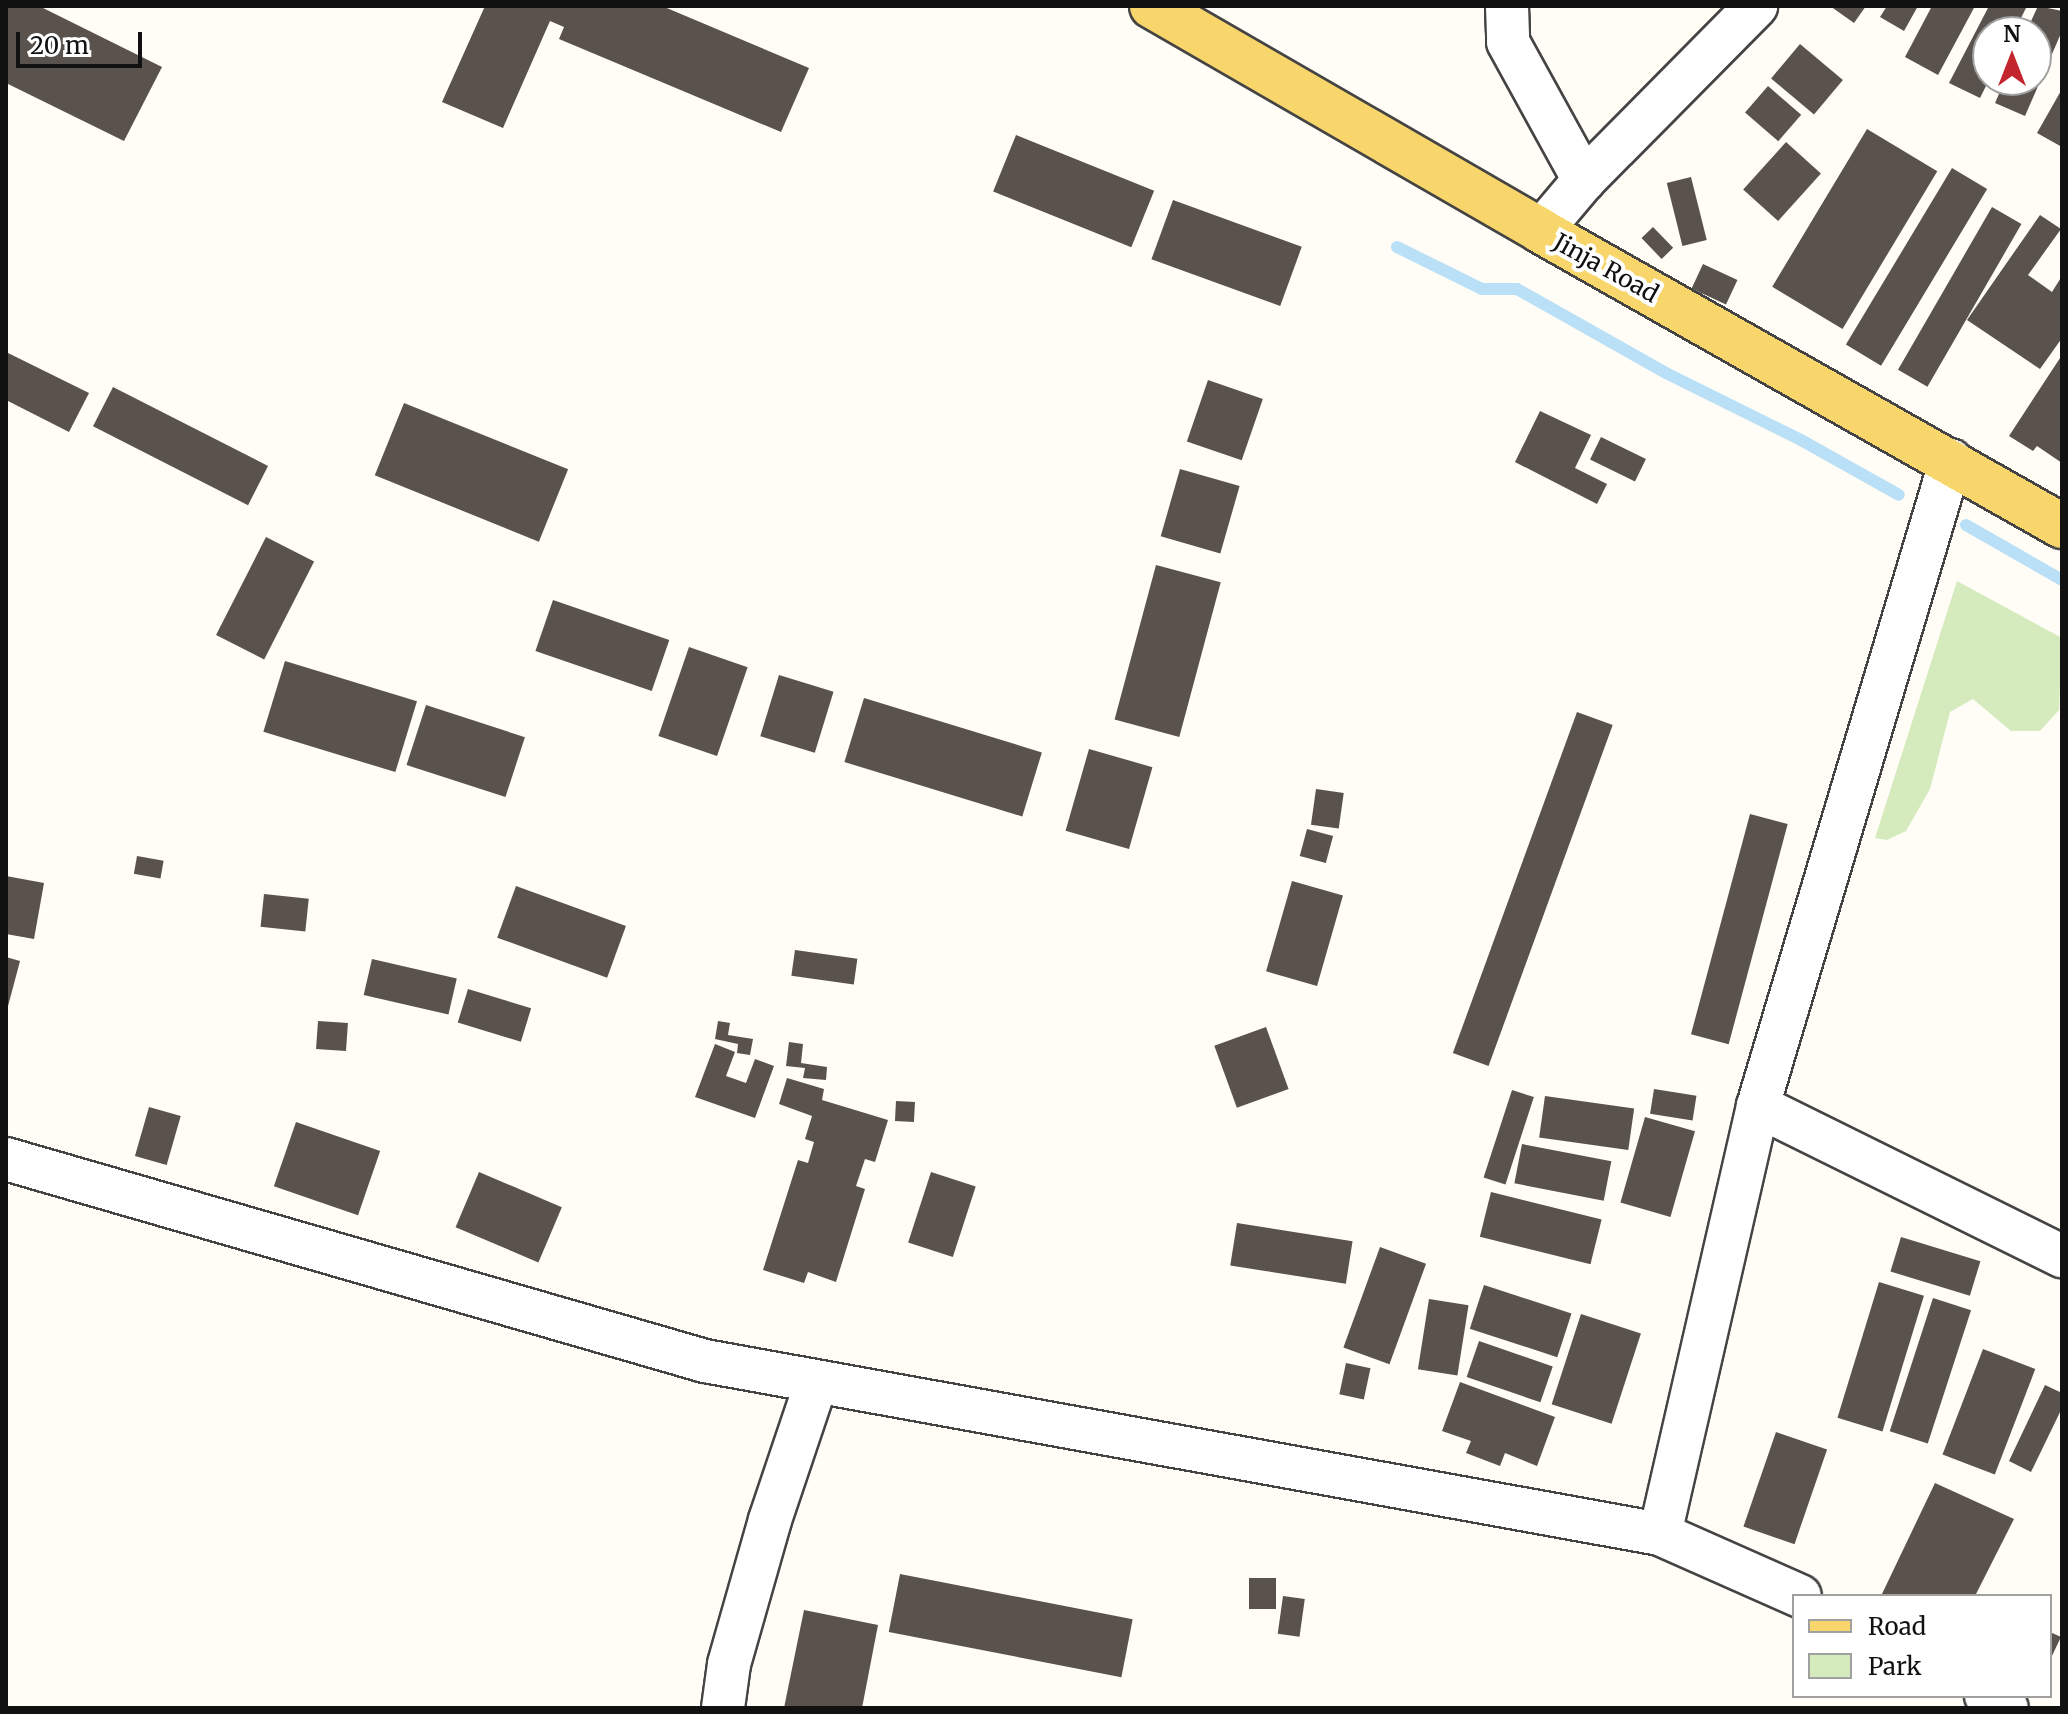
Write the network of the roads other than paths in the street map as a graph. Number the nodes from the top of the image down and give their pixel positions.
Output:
1 (1152, 6) edge
2 (1507, 6) edge
3 (1756, 6) edge
4 (1584, 180) junction
5 (1541, 231) junction
6 (1951, 460) junction
7 (2062, 526) edge
8 (1758, 1106) junction
9 (6, 1159) edge
10 (2062, 1256) edge
11 (816, 1383) junction
12 (1660, 1534) junction
13 (1795, 1594) edge
14 (1990, 1698) edge
15 (723, 1708) edge
16 (2007, 1708) edge

1 - 5 main road, Jinja Road
2 - 4 street
3 - 4 street
4 - 5 street
5 - 6 main road, Jinja Road
6 - 7 main road, Jinja Road
6 - 8 street
8 - 10 street
8 - 12 street
9 - 11 street
11 - 12 street
11 - 15 street
12 - 13 street
14 - 16 street

